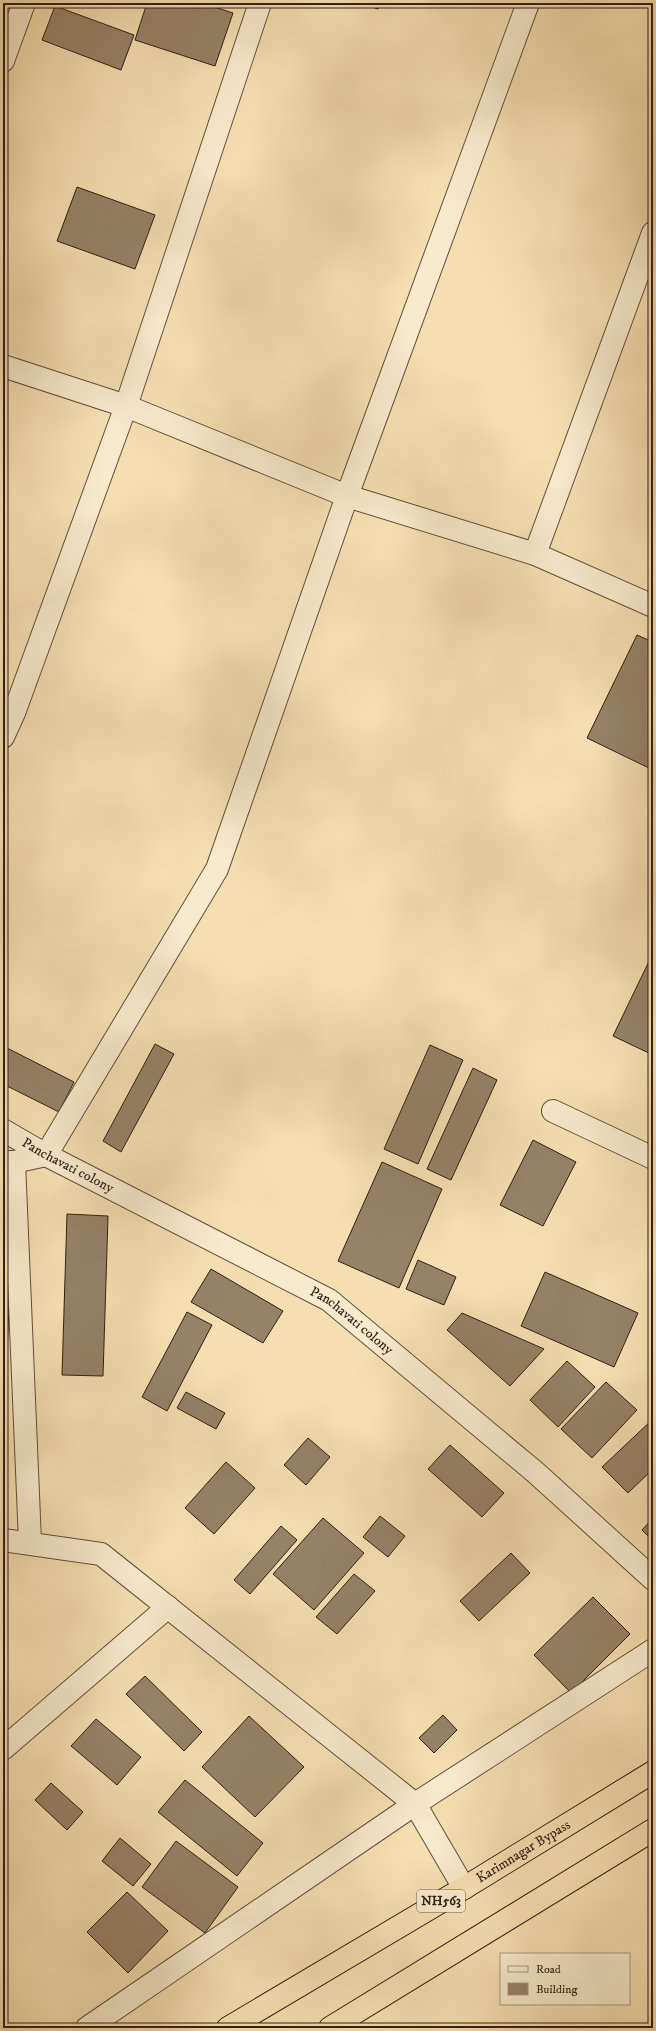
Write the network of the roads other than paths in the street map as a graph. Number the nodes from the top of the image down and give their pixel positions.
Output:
1 (24, 3) edge
2 (260, 3) edge
3 (528, 3) edge
4 (3, 61) edge
5 (653, 233) edge
6 (3, 366) edge
7 (126, 406) junction
8 (347, 496) junction
9 (535, 554) junction
10 (653, 606) edge
11 (3, 737) edge
12 (553, 1111) dead end
13 (3, 1130) edge
14 (46, 1155) junction
15 (653, 1158) edge
16 (8, 1162) edge
17 (3, 1540) edge
18 (30, 1542) junction
19 (653, 1579) edge
20 (168, 1607) junction
21 (653, 1650) edge
22 (3, 1748) edge
23 (653, 1772) edge
24 (414, 1804) junction
25 (653, 1830) edge
26 (464, 1888) junction
27 (87, 2028) edge
28 (228, 2028) edge
29 (330, 2028) edge

1 - 4 street
2 - 7 street
3 - 8 street
5 - 9 street
6 - 7 street
7 - 8 street
7 - 11 street
8 - 9 street
8 - 14 street
9 - 10 street
12 - 15 street
13 - 14 street, Panchavati colony
14 - 16 street
14 - 19 street, Panchavati colony
16 - 18 street
17 - 18 street
18 - 20 street
20 - 22 street
20 - 24 street
21 - 24 street
23 - 26 highway, Karimnagar Bypass / NH563
24 - 26 street
24 - 27 street
25 - 29 highway
26 - 28 highway, Karimnagar Bypass / NH563

